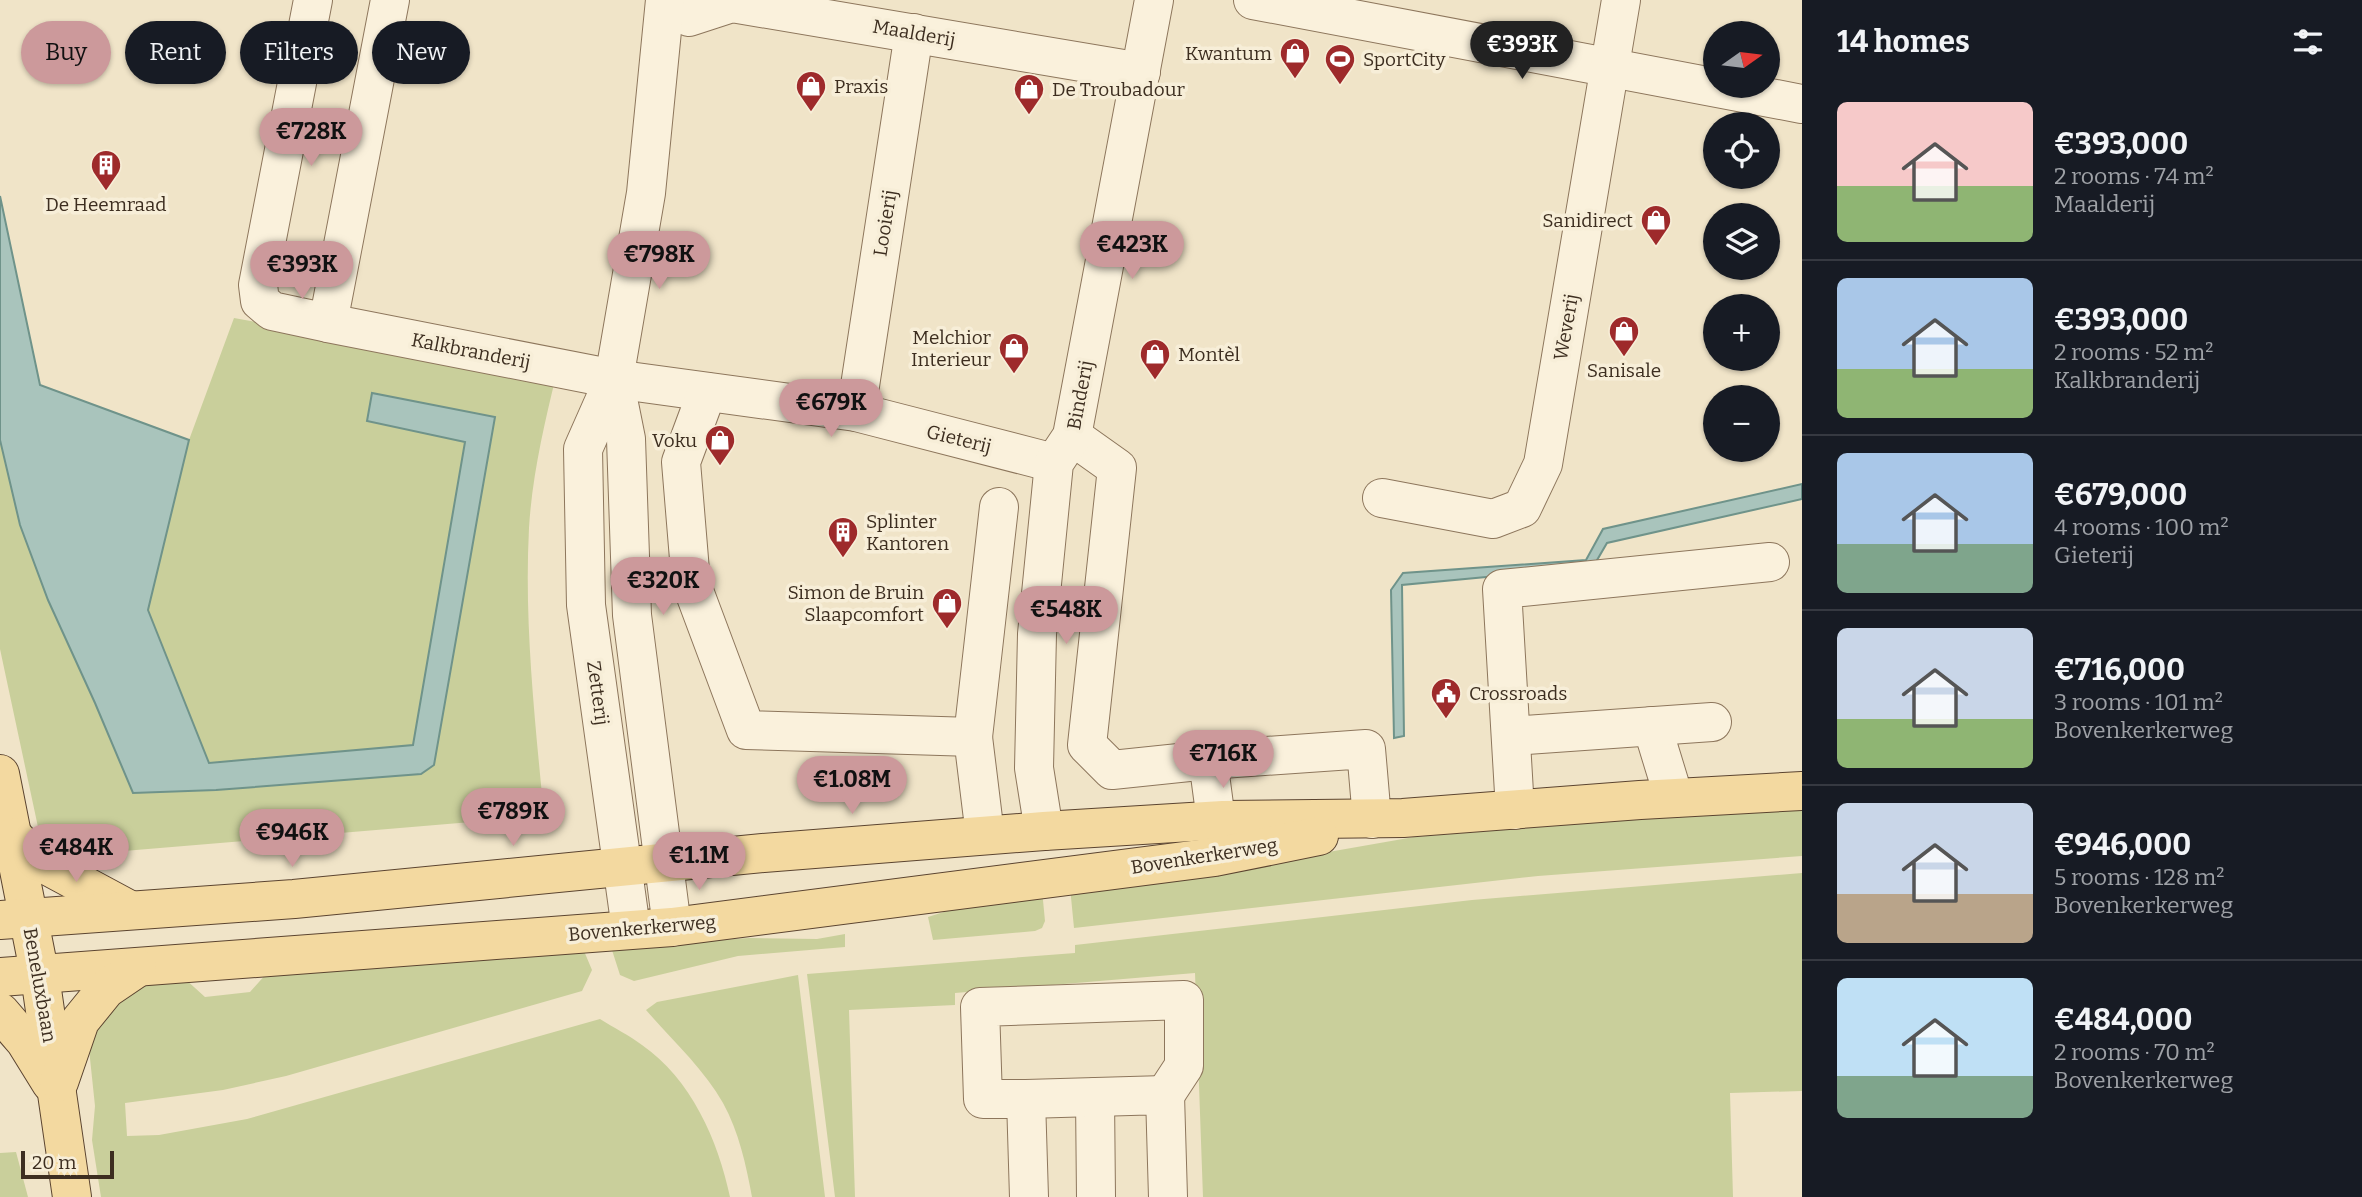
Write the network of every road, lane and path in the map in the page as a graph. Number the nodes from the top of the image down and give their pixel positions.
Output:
1 (313, 0) edge
2 (390, 0) edge
3 (1154, 0) edge
4 (1253, 0) edge
5 (1621, 0) edge
6 (683, 6) edge
7 (1394, 12) edge
8 (914, 33) junction
9 (1610, 68) junction
10 (1141, 72) junction
11 (1802, 104) edge
12 (328, 323) junction
13 (614, 379) junction
14 (707, 392) junction
15 (856, 412) junction
16 (1063, 450) junction
17 (1381, 498) dead end
18 (999, 507) dead end
19 (1770, 562) dead end
20 (1712, 722) dead end
21 (1653, 726) junction
22 (1511, 736) junction
23 (973, 737) junction
24 (1208, 760) junction
25 (0, 774) edge
26 (1802, 791) edge
27 (1674, 798) junction
28 (1515, 810) junction
29 (1388, 819) junction
30 (1216, 820) junction
31 (1044, 831) junction
32 (985, 835) junction
33 (14, 837) junction
34 (666, 864) junction
35 (621, 866) junction
36 (128, 909) junction
37 (15, 919) edge
38 (673, 927) junction
39 (631, 929) junction
40 (136, 968) junction
41 (40, 976) junction
42 (0, 977) edge
43 (0, 1012) edge
44 (56, 1090) junction
45 (1165, 1095) junction
46 (1095, 1097) junction
47 (1026, 1099) junction
48 (72, 1197) edge
49 (1029, 1197) edge
50 (1097, 1197) edge
51 (1168, 1197) edge

1 - 12 street, Kalkbranderij
2 - 12 street
3 - 10 street, Binderij
4 - 7 street
5 - 9 street, Weverij
6 - 8 street, Maalderij
6 - 13 street, Zetterij
7 - 9 street
8 - 10 street, Maalderij
8 - 15 street, Looierij
9 - 11 street
9 - 17 street, Weverij
10 - 16 street, Binderij
12 - 13 street, Kalkbranderij
13 - 14 street, Gieterij
13 - 34 street, Zetterij
13 - 35 street, Zetterij
14 - 15 street, Gieterij
14 - 23 street
15 - 16 street, Gieterij
16 - 24 street
16 - 31 street, Binderij
18 - 23 street
19 - 22 street
20 - 21 street
21 - 22 street
21 - 27 street
22 - 28 street
23 - 32 street
24 - 29 street
24 - 30 street
25 - 33 main road, Beneluxbaan
26 - 27 main road, Bovenkerkerweg
27 - 28 main road, Bovenkerkerweg
28 - 29 main road, Bovenkerkerweg
29 - 30 main road, Bovenkerkerweg
29 - 38 main road, Bovenkerkerweg
30 - 31 main road, Bovenkerkerweg
31 - 32 main road, Bovenkerkerweg
32 - 34 main road, Bovenkerkerweg
33 - 36 main road
33 - 37 main road, Beneluxbaan
34 - 35 main road, Bovenkerkerweg
34 - 38 street, Zetterij
35 - 36 main road, Bovenkerkerweg
35 - 39 street, Zetterij
36 - 37 main road, Bovenkerkerweg
37 - 41 main road, Beneluxbaan
38 - 39 main road, Bovenkerkerweg
39 - 40 main road, Bovenkerkerweg
40 - 41 main road, Bovenkerkerweg
40 - 44 main road
41 - 42 main road, Bovenkerkerweg
41 - 44 main road, Beneluxbaan
43 - 44 main road
44 - 48 main road, Beneluxbaan
45 - 46 street
45 - 47 street
45 - 51 street
46 - 47 street
46 - 50 street
47 - 49 street

